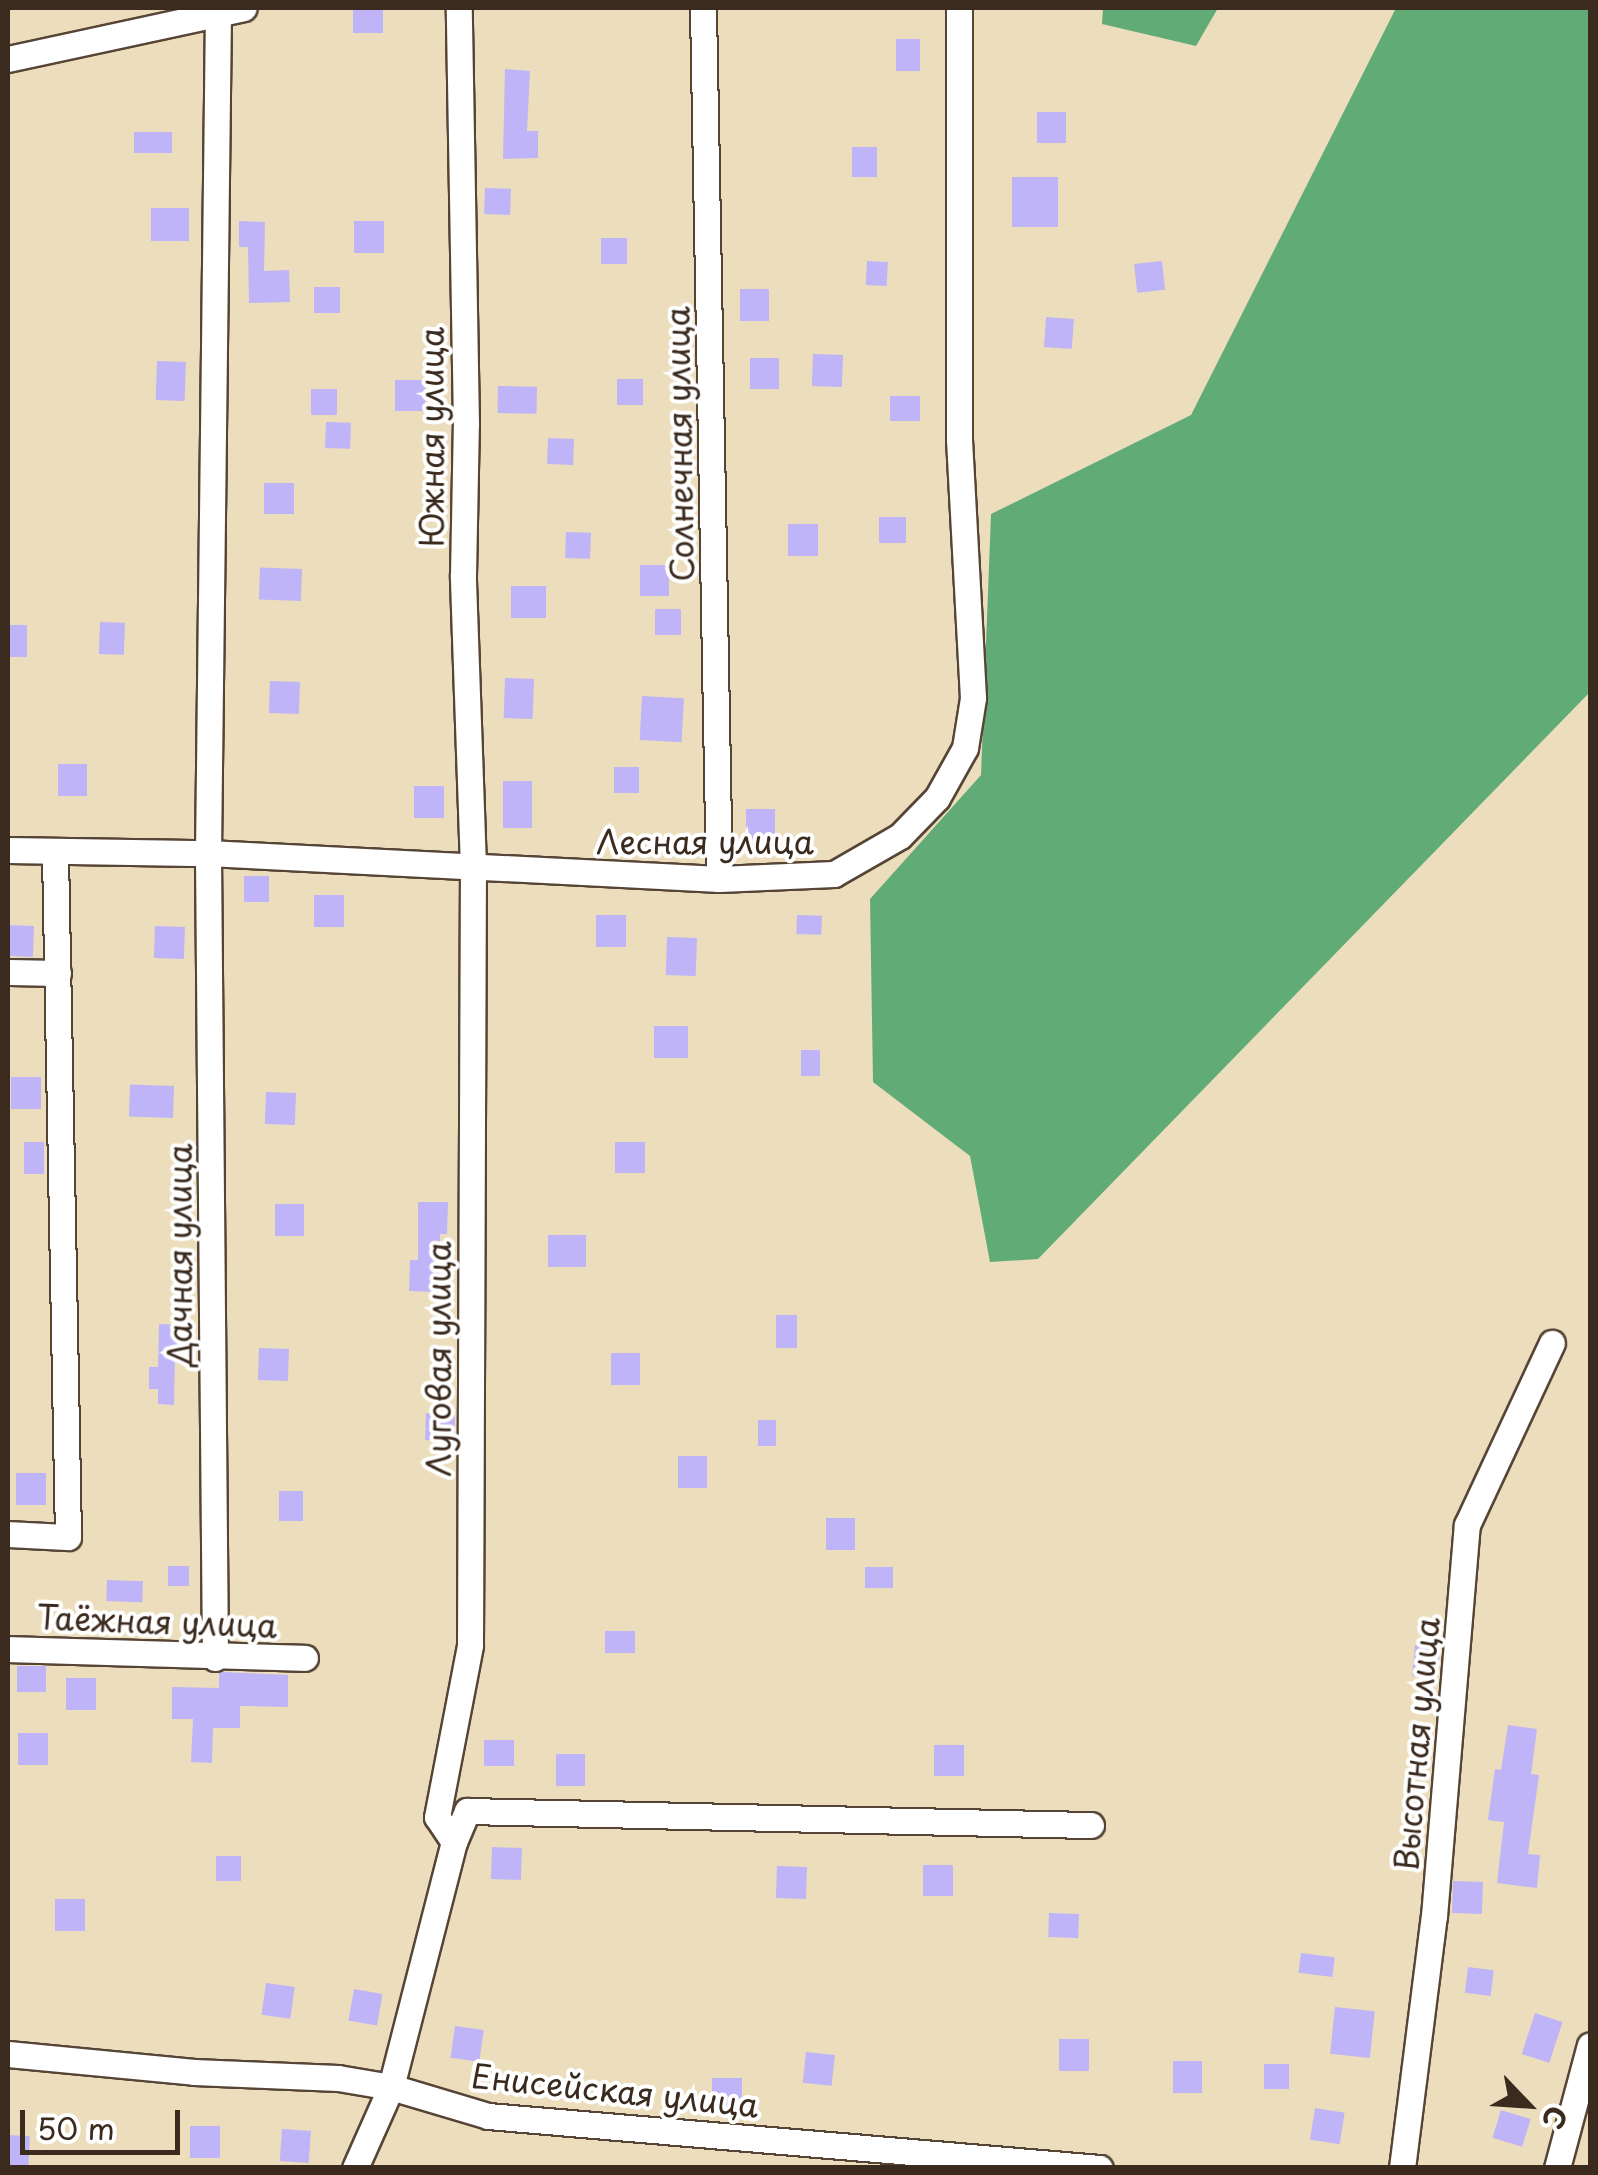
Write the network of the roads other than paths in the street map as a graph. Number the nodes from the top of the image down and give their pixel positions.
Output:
1 (244, 8) edge
2 (460, 8) edge
3 (703, 8) edge
4 (959, 8) edge
5 (218, 14) junction
6 (8, 59) edge
7 (8, 850) edge
8 (55, 851) junction
9 (208, 853) junction
10 (473, 867) junction
11 (719, 879) junction
12 (8, 972) edge
13 (58, 973) junction
14 (1552, 1343) dead end
15 (8, 1534) edge
16 (8, 1649) edge
17 (214, 1658) junction
18 (305, 1658) dead end
19 (1091, 1825) dead end
20 (454, 1842) junction
21 (1590, 2045) edge
22 (8, 2054) edge
23 (391, 2087) junction
24 (355, 2168) edge
25 (1100, 2168) edge
26 (1402, 2168) edge
27 (1557, 2168) edge

1 - 5 street
2 - 10 street, Южная улица
3 - 11 street, Солнечная улица
4 - 11 street, Лесная улица
5 - 6 street
5 - 9 street, Дачная улица
7 - 8 street, Лесная улица
8 - 9 street, Лесная улица
8 - 13 street
9 - 10 street, Лесная улица
9 - 17 street, Дачная улица
10 - 11 street, Лесная улица
10 - 20 street, Луговая улица
12 - 13 street
13 - 15 street
14 - 26 street, Высотная улица
16 - 17 street, Таёжная улица
17 - 18 street, Таёжная улица
19 - 20 street
20 - 23 street
21 - 27 street
22 - 23 street, Енисейская улица
23 - 24 street
23 - 25 street, Енисейская улица

